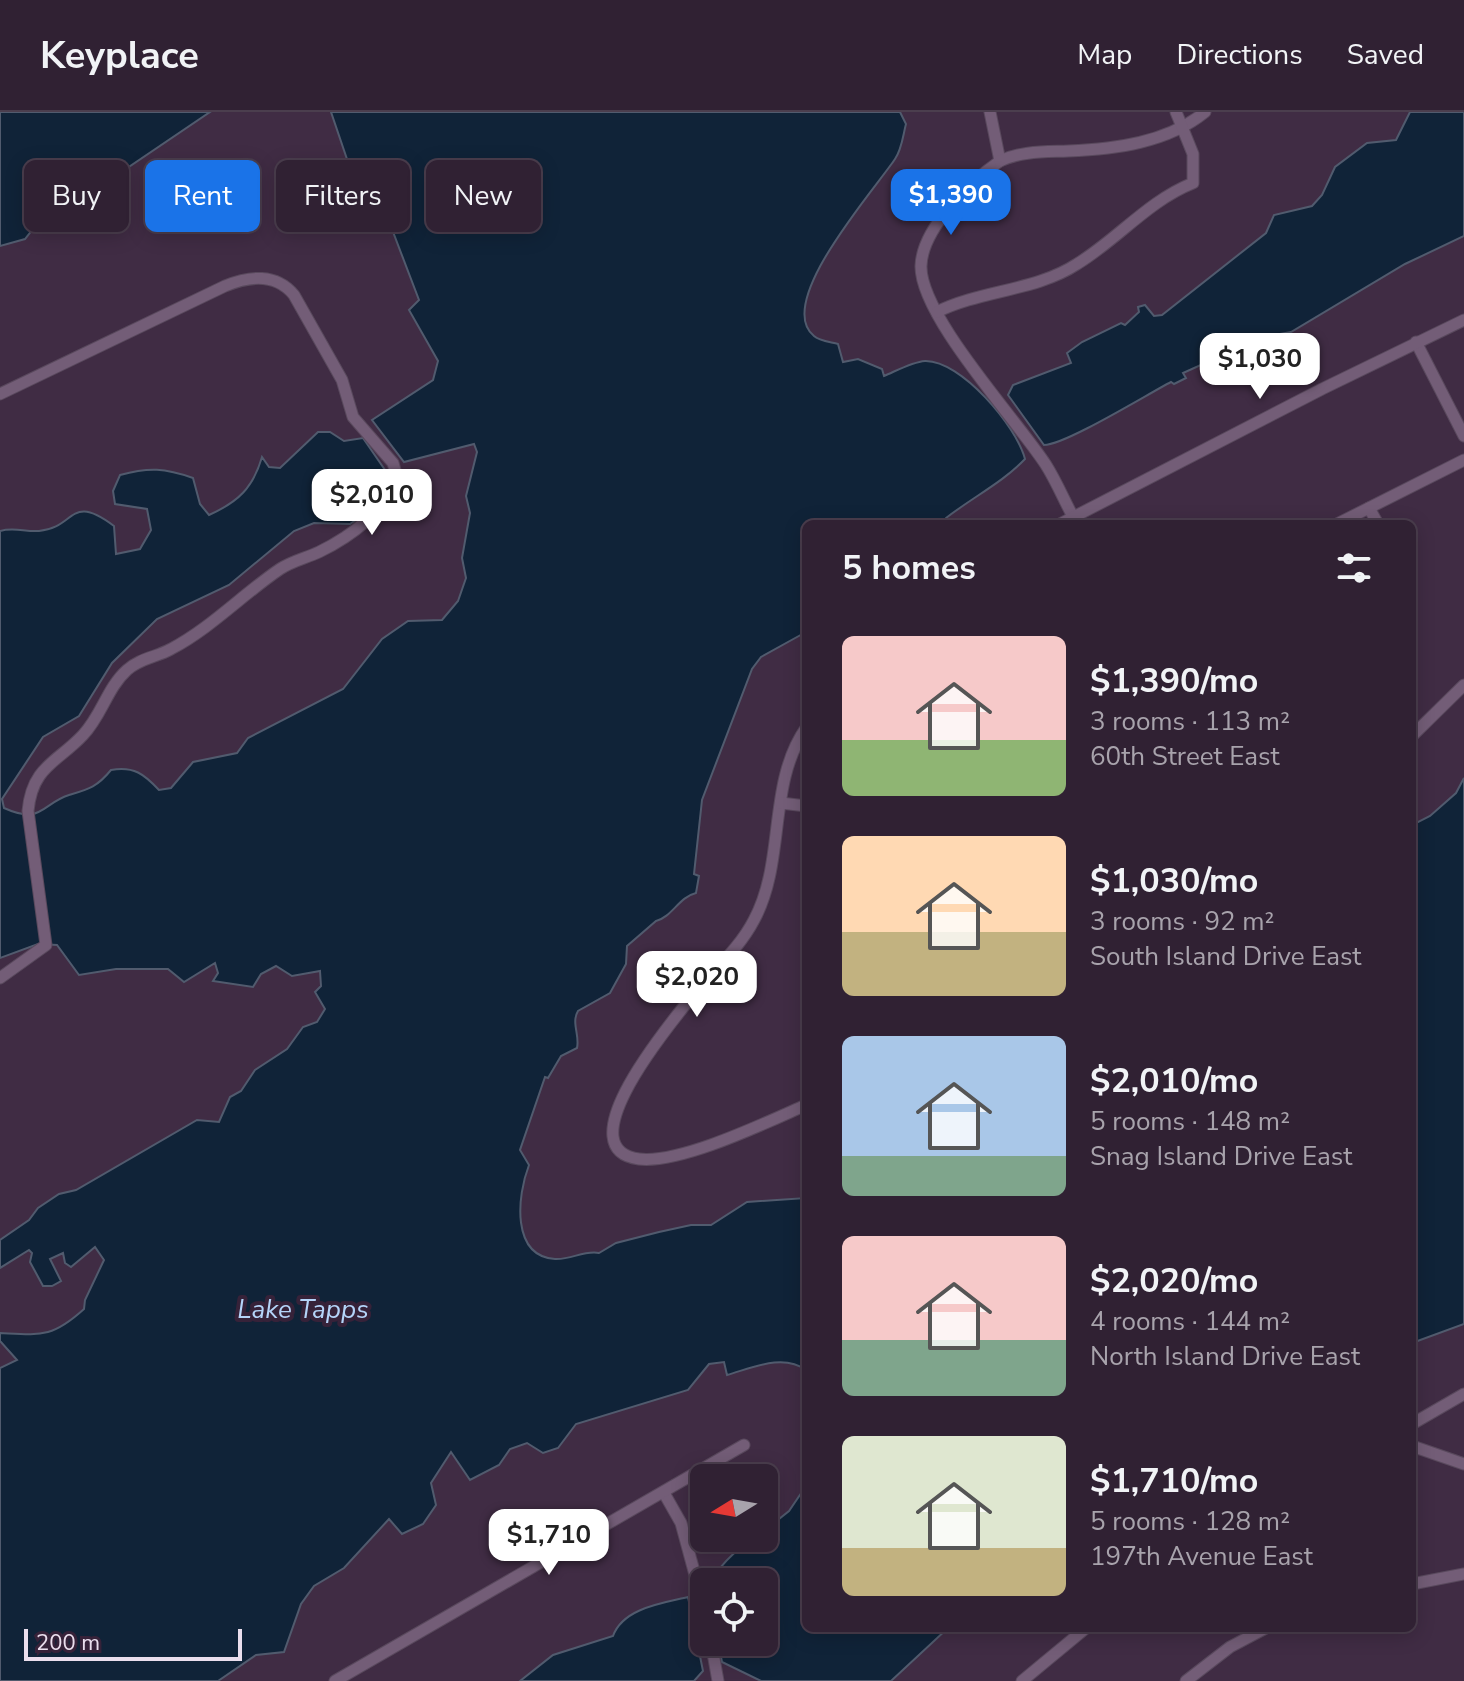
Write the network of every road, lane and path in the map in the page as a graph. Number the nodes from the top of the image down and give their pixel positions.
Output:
1 (990, 112) edge
2 (1176, 112) edge
3 (1205, 112) edge
4 (1184, 126) junction
5 (1000, 161) junction
6 (937, 312) junction
7 (1464, 320) edge
8 (1416, 342) junction
9 (0, 394) edge
10 (1464, 436) edge
11 (1464, 460) edge
12 (1369, 508) junction
13 (1075, 520) edge
14 (1345, 520) edge
15 (1376, 520) edge
16 (1464, 685) edge
17 (1416, 732) edge
18 (802, 735) edge
19 (781, 803) junction
20 (802, 806) edge
21 (0, 978) edge
22 (802, 1107) edge
23 (1464, 1394) edge
24 (1416, 1422) edge
25 (744, 1445) dead end
26 (1416, 1447) edge
27 (1464, 1464) edge
28 (664, 1493) junction
29 (693, 1568) edge
30 (1464, 1574) edge
31 (1416, 1583) edge
32 (1081, 1632) edge
33 (1248, 1632) edge
34 (714, 1656) edge
35 (335, 1681) edge
36 (718, 1681) edge
37 (1022, 1681) edge
38 (1186, 1681) edge

1 - 5 street
2 - 4 street
3 - 4 street
4 - 5 street
4 - 6 street
5 - 6 street
6 - 13 street
7 - 8 street
8 - 10 street
8 - 13 street
9 - 21 street
11 - 12 street
12 - 14 street
12 - 15 street
16 - 17 street
18 - 19 street
19 - 20 street
19 - 22 street
23 - 24 street
25 - 28 street
26 - 27 street
28 - 29 street
28 - 35 street
30 - 31 street
32 - 37 street
33 - 38 street
34 - 36 street

